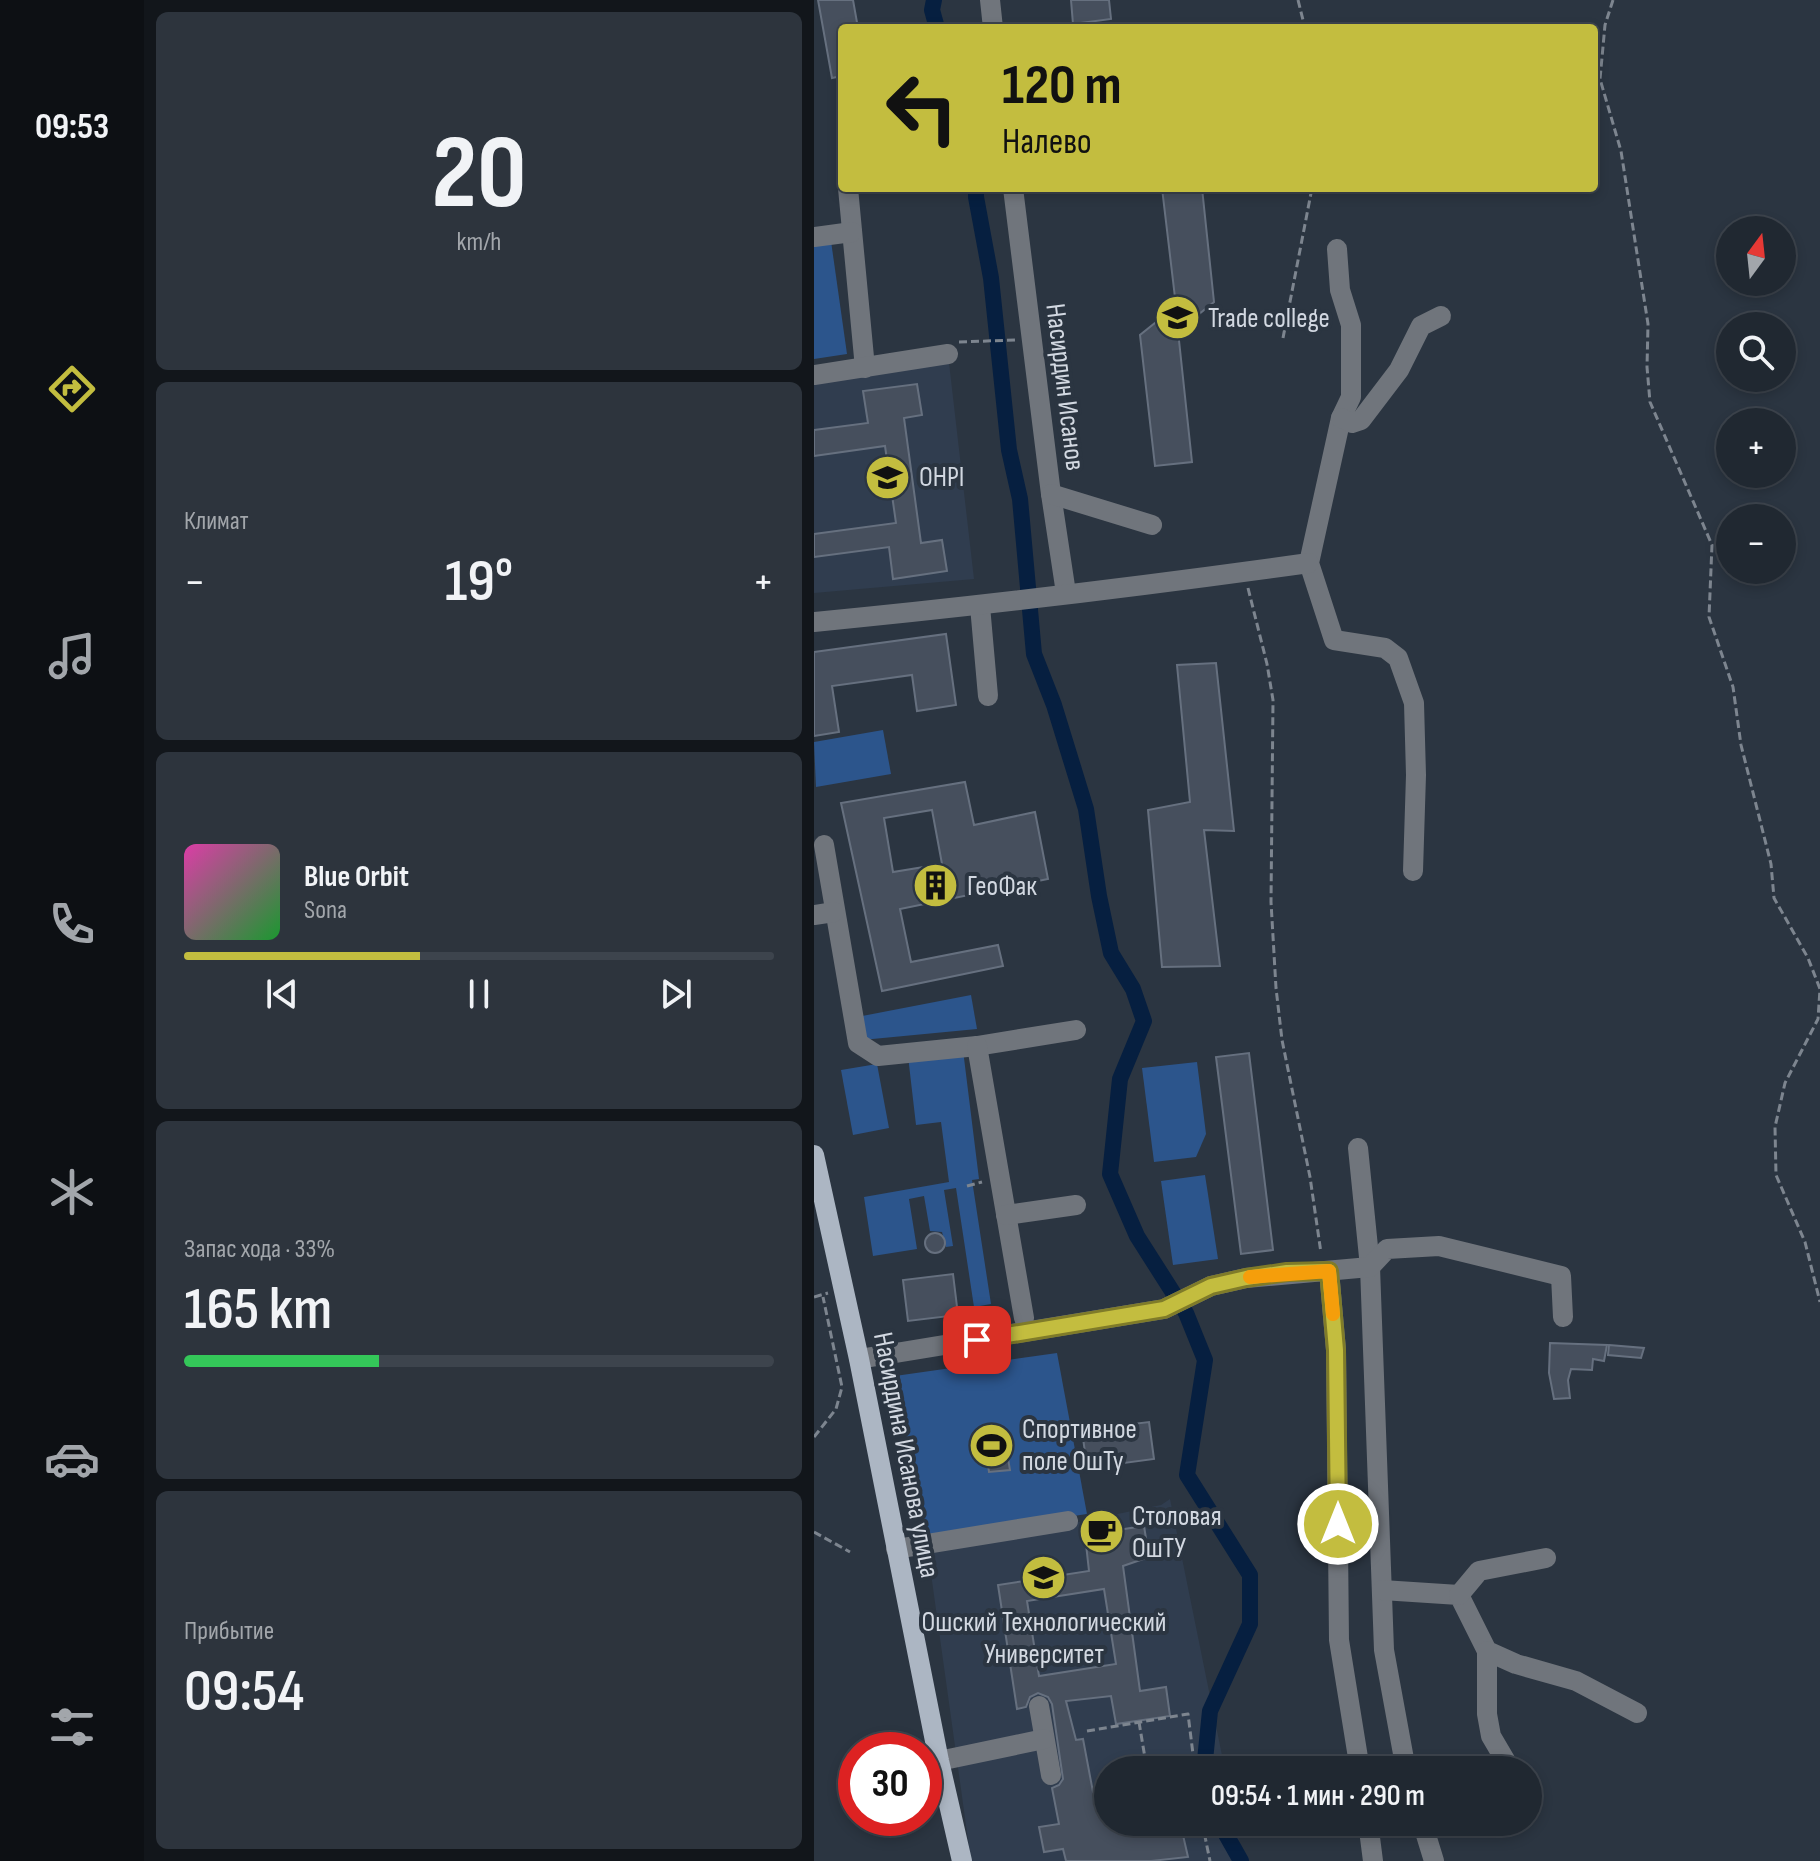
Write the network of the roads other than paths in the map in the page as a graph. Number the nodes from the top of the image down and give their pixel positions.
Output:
1 (990, 0) edge
2 (993, 24) edge
3 (848, 192) edge
4 (1013, 192) edge
5 (852, 232) junction
6 (814, 237) edge
7 (1337, 249) dead end
8 (1441, 316) dead end
9 (948, 354) road end
10 (865, 368) junction
11 (814, 375) edge
12 (1341, 418) junction
13 (1051, 494) junction
14 (1152, 525) dead end
15 (1309, 563) junction
16 (1066, 593) junction
17 (980, 606) junction
18 (814, 622) edge
19 (988, 696) dead end
20 (824, 845) dead end
21 (1413, 871) dead end
22 (824, 914) edge
23 (1076, 1030) dead end
24 (977, 1046) junction
25 (1358, 1148) dead end
26 (814, 1155) edge
27 (1076, 1205) dead end
28 (1006, 1215) junction
29 (1370, 1267) junction
30 (1329, 1271) junction
31 (1563, 1317) dead end
32 (1024, 1318) dead end
33 (859, 1359) junction
34 (1068, 1521) dead end
35 (896, 1549) junction
36 (1546, 1558) dead end
37 (1382, 1590) junction
38 (1459, 1595) junction
39 (1487, 1651) junction
40 (1039, 1706) dead end
41 (1637, 1713) dead end
42 (933, 1732) edge
43 (1044, 1739) junction
44 (1358, 1756) edge
45 (1403, 1756) edge
46 (1503, 1756) edge
47 (942, 1760) edge
48 (942, 1774) edge
49 (1051, 1775) dead end
50 (1370, 1836) edge
51 (1426, 1836) edge
52 (962, 1861) edge
53 (1373, 1861) edge
54 (1434, 1861) edge

1 - 2 street
3 - 5 street
4 - 13 street, Насирдин Исанов
5 - 6 street
5 - 10 street
7 - 12 street
8 - 12 street
9 - 10 street
10 - 11 street
12 - 15 street
13 - 14 street
13 - 16 street, Насирдин Исанов
15 - 16 street
15 - 21 street
16 - 17 street
17 - 18 street
17 - 19 street
20 - 22 street
22 - 24 street
23 - 24 street
24 - 28 street
25 - 29 street
26 - 33 main road, Насирдина Исанова улица
27 - 28 street
28 - 32 street
29 - 30 street
29 - 31 street
29 - 37 street
30 - 33 street
30 - 44 street
33 - 35 main road, Насирдина Исанова улица
34 - 35 street
35 - 42 main road, Насирдина Исанова улица
36 - 38 street
37 - 38 street
37 - 45 street
38 - 39 street
39 - 41 street
39 - 46 street
40 - 43 street
43 - 47 street
43 - 49 street
48 - 52 main road, Насирдина Исанова улица
50 - 53 street
51 - 54 street

